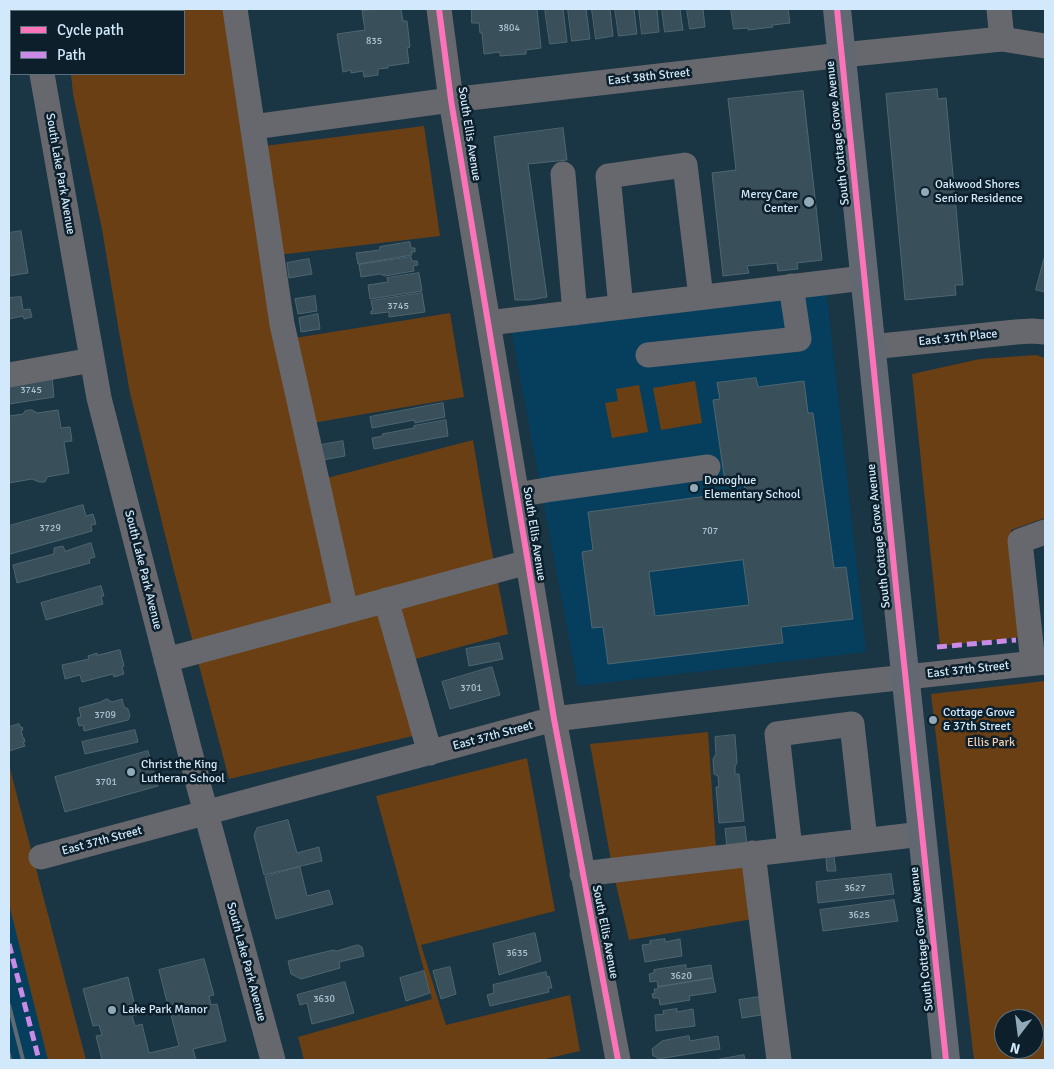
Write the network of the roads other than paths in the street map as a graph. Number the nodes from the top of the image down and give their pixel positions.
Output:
1 (236, 9) edge
2 (439, 9) edge
3 (837, 9) edge
4 (999, 9) edge
5 (1002, 38) junction
6 (1045, 46) edge
7 (842, 55) junction
8 (42, 75) edge
9 (451, 100) junction
10 (253, 127) junction
11 (563, 174) dead end
12 (864, 278) junction
13 (791, 286) junction
14 (701, 297) junction
15 (621, 307) junction
16 (575, 313) junction
17 (488, 323) junction
18 (1045, 332) edge
19 (871, 347) junction
20 (648, 355) dead end
21 (92, 360) junction
22 (9, 375) edge
23 (708, 467) dead end
24 (517, 496) junction
25 (1045, 532) edge
26 (528, 562) junction
27 (386, 600) junction
28 (346, 611) junction
29 (166, 660) junction
30 (1039, 662) edge
31 (905, 677) junction
32 (833, 685) junction
33 (554, 719) junction
34 (838, 726) junction
35 (430, 753) junction
36 (206, 814) junction
37 (922, 834) junction
38 (865, 840) junction
39 (790, 849) junction
40 (754, 853) junction
41 (41, 857) dead end
42 (582, 874) junction
43 (272, 1060) edge
44 (618, 1060) edge
45 (779, 1060) edge
46 (946, 1060) edge

1 - 10 street
2 - 9 street, South Ellis Avenue
3 - 7 main road, South Cottage Grove Avenue
4 - 5 street
5 - 6 street, East 38th Street
5 - 7 street, East 38th Street
7 - 9 street, East 38th Street
7 - 12 main road, South Cottage Grove Avenue
8 - 21 street, South Lake Park Avenue
9 - 10 street, East 38th Street
9 - 17 street, South Ellis Avenue
10 - 28 street
11 - 16 street
12 - 13 street
12 - 19 main road, South Cottage Grove Avenue
13 - 14 street
13 - 20 street
14 - 15 street
14 - 15 street
15 - 16 street
16 - 17 street
17 - 24 street, South Ellis Avenue
18 - 19 street, East 37th Place
19 - 31 main road, South Cottage Grove Avenue
21 - 22 street
21 - 29 street, South Lake Park Avenue
23 - 24 street
24 - 26 street, South Ellis Avenue
25 - 30 street
26 - 27 street
26 - 33 street, South Ellis Avenue
27 - 28 street
27 - 35 street
28 - 29 street
29 - 36 street, South Lake Park Avenue
30 - 31 street, East 37th Street
31 - 32 street, East 37th Street
31 - 37 main road, South Cottage Grove Avenue
32 - 33 street, East 37th Street
32 - 34 street
33 - 35 street, East 37th Street
33 - 42 street, South Ellis Avenue
34 - 38 street
34 - 39 street
35 - 36 street, East 37th Street
36 - 41 street, East 37th Street
36 - 43 street, South Lake Park Avenue
37 - 38 street
37 - 46 main road, South Cottage Grove Avenue
38 - 39 street
39 - 40 street
40 - 42 street
40 - 45 street
42 - 44 street, South Ellis Avenue

